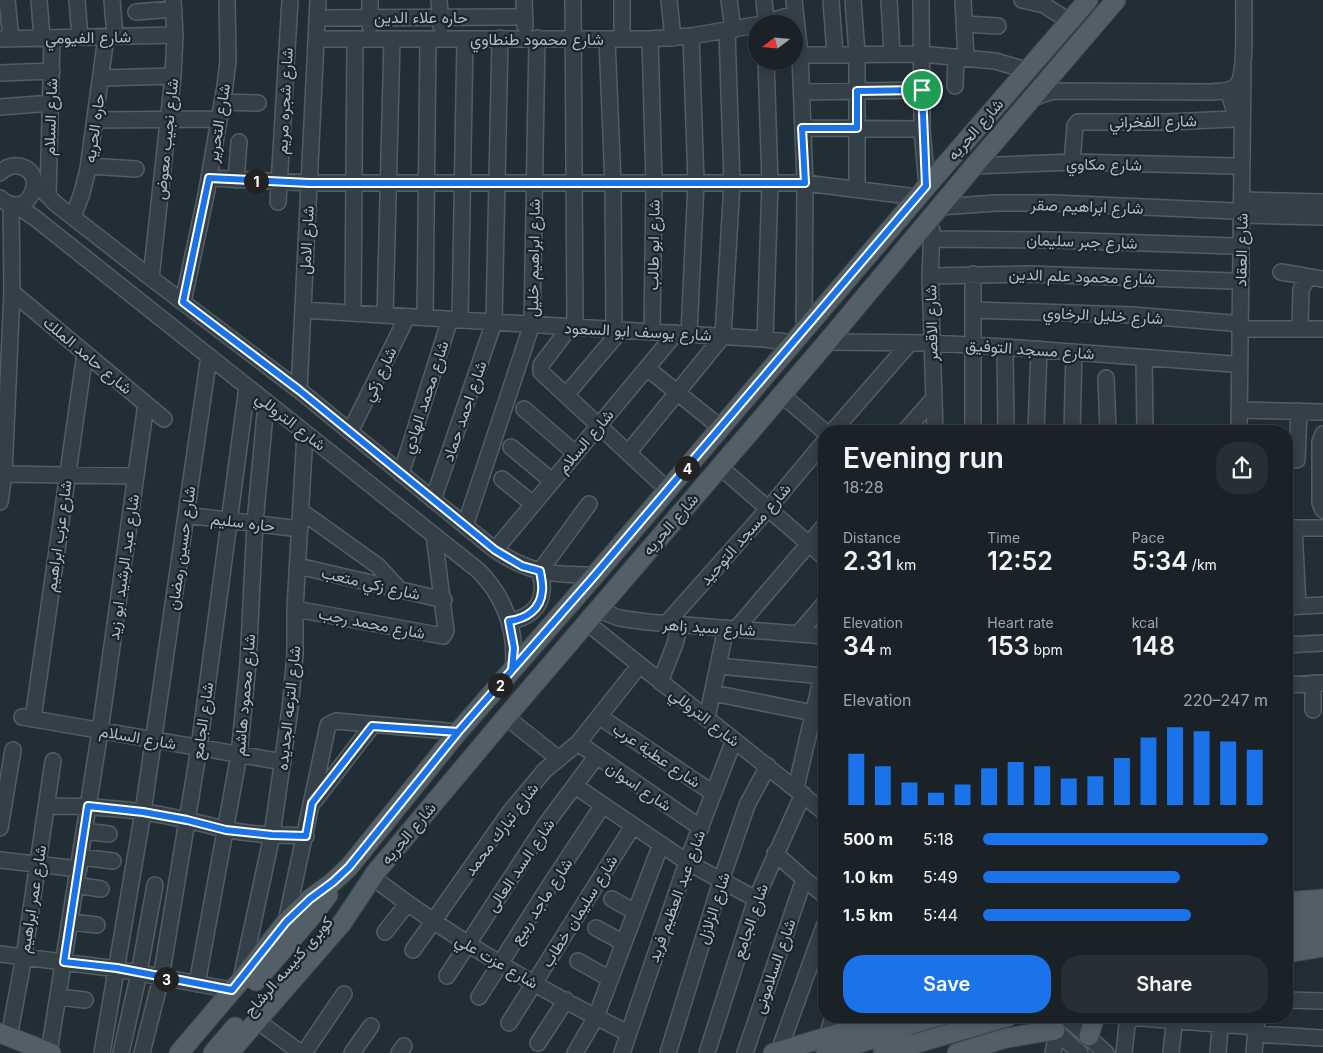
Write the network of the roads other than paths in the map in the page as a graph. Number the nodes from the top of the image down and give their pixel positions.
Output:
1 (7, 0) edge
2 (39, 0) edge
3 (77, 0) edge
4 (112, 0) edge
5 (227, 0) edge
6 (290, 0) edge
7 (318, 0) edge
8 (370, 0) edge
9 (439, 0) edge
10 (524, 0) edge
11 (529, 0) edge
12 (573, 0) edge
13 (622, 0) edge
14 (669, 0) edge
15 (729, 0) edge
16 (764, 0) edge
17 (831, 0) edge
18 (853, 0) edge
19 (889, 0) edge
20 (921, 0) edge
21 (964, 0) edge
22 (1022, 0) edge
23 (1088, 0) edge
24 (1116, 0) edge
25 (1244, 0) edge
26 (1044, 3) edge
27 (173, 5) edge
28 (795, 7) edge
29 (136, 12) dead end
30 (763, 15) edge
31 (779, 15) edge
32 (440, 17) junction
33 (524, 17) junction
34 (318, 18) junction
35 (370, 18) junction
36 (1069, 21) junction
37 (965, 24) junction
38 (998, 26) dead end
39 (748, 27) edge
40 (730, 30) junction
41 (175, 35) junction
42 (111, 36) junction
43 (691, 36) junction
44 (80, 37) junction
45 (47, 38) junction
46 (370, 38) junction
47 (465, 38) junction
48 (500, 38) junction
49 (531, 38) junction
50 (573, 38) junction
51 (672, 38) junction
52 (5, 39) edge
53 (316, 39) junction
54 (354, 39) junction
55 (392, 39) junction
56 (435, 39) junction
57 (606, 39) junction
58 (622, 39) junction
59 (650, 39) junction
60 (835, 54) junction
61 (857, 54) junction
62 (892, 54) junction
63 (921, 54) junction
64 (803, 55) edge
65 (961, 58) junction
66 (1243, 69) junction
67 (52, 70) junction
68 (766, 70) edge
69 (801, 70) edge
70 (1026, 70) junction
71 (0, 73) edge
72 (173, 76) junction
73 (101, 78) junction
74 (955, 86) dead end
75 (922, 90) junction
76 (857, 91) junction
77 (1228, 91) junction
78 (802, 92) junction
79 (1029, 101) junction
80 (222, 102) junction
81 (51, 103) junction
82 (258, 104) dead end
83 (0, 107) edge
84 (219, 119) junction
85 (1234, 119) junction
86 (95, 120) junction
87 (169, 120) junction
88 (802, 128) junction
89 (857, 128) junction
90 (922, 129) junction
91 (216, 141) junction
92 (1072, 162) junction
93 (2, 166) edge
94 (89, 166) junction
95 (974, 166) junction
96 (1234, 166) junction
97 (136, 169) dead end
98 (209, 178) junction
99 (236, 180) junction
100 (34, 181) junction
101 (279, 182) junction
102 (309, 183) junction
103 (353, 183) junction
104 (388, 183) junction
105 (426, 183) junction
106 (462, 183) junction
107 (497, 183) junction
108 (534, 183) junction
109 (574, 183) junction
110 (654, 183) junction
111 (696, 183) junction
112 (732, 183) junction
113 (770, 183) junction
114 (805, 183) junction
115 (613, 184) junction
116 (857, 189) junction
117 (922, 192) junction
118 (48, 196) junction
119 (9, 202) edge
120 (278, 202) dead end
121 (1323, 202) edge
122 (1239, 209) junction
123 (936, 211) junction
124 (73, 217) junction
125 (1323, 217) edge
126 (931, 238) junction
127 (6, 246) edge
128 (1234, 246) junction
129 (1280, 272) dead end
130 (973, 274) junction
131 (930, 276) junction
132 (151, 278) junction
133 (1316, 278) edge
134 (1233, 282) junction
135 (12, 292) junction
136 (183, 302) junction
137 (303, 310) junction
138 (973, 310) junction
139 (352, 314) junction
140 (385, 315) junction
141 (407, 317) junction
142 (425, 318) junction
143 (455, 320) junction
144 (494, 322) junction
145 (532, 324) junction
146 (1236, 326) junction
147 (572, 327) junction
148 (1300, 329) junction
149 (617, 330) junction
150 (1323, 330) edge
151 (652, 332) junction
152 (683, 334) junction
153 (723, 336) junction
154 (798, 336) junction
155 (765, 339) junction
156 (827, 342) junction
157 (931, 343) junction
158 (908, 344) junction
159 (973, 345) junction
160 (1005, 347) junction
161 (1039, 349) junction
162 (1074, 352) junction
163 (85, 353) junction
164 (209, 356) junction
165 (1144, 358) junction
166 (1232, 364) junction
167 (647, 368) junction
168 (1106, 378) dead end
169 (247, 387) junction
170 (299, 390) junction
171 (677, 393) junction
172 (566, 395) junction
173 (782, 395) junction
174 (934, 398) junction
175 (266, 403) junction
176 (146, 404) junction
177 (524, 409) dead end
178 (1239, 410) junction
179 (1299, 411) junction
180 (1323, 412) edge
181 (164, 419) dead end
182 (599, 425) junction
183 (838, 425) edge
184 (910, 425) edge
185 (935, 425) edge
186 (973, 425) edge
187 (1006, 425) edge
188 (1036, 425) edge
189 (1072, 425) edge
190 (1108, 425) edge
191 (1145, 425) edge
192 (1231, 425) edge
193 (1239, 425) edge
194 (818, 426) edge
195 (721, 428) junction
196 (350, 432) junction
197 (306, 433) junction
198 (1323, 434) edge
199 (512, 447) dead end
200 (818, 449) edge
201 (575, 453) junction
202 (628, 453) junction
203 (1297, 460) dead end
204 (720, 467) junction
205 (2, 474) edge
206 (67, 474) junction
207 (401, 474) junction
208 (136, 476) junction
209 (502, 479) dead end
210 (552, 481) junction
211 (668, 490) junction
212 (433, 500) junction
213 (0, 502) edge
214 (533, 504) junction
215 (589, 504) dead end
216 (768, 509) junction
217 (1323, 510) edge
218 (301, 511) junction
219 (186, 515) junction
220 (229, 520) junction
221 (256, 524) junction
222 (465, 526) junction
223 (1293, 528) edge
224 (1323, 528) edge
225 (300, 529) junction
226 (818, 533) edge
227 (434, 534) junction
228 (808, 544) junction
229 (495, 550) junction
230 (818, 552) edge
231 (298, 566) junction
232 (540, 571) junction
233 (595, 575) junction
234 (400, 590) junction
235 (444, 600) junction
236 (1323, 604) edge
237 (1293, 606) edge
238 (295, 609) junction
239 (818, 611) edge
240 (591, 616) junction
241 (509, 621) junction
242 (673, 624) junction
243 (731, 628) junction
244 (798, 634) junction
245 (818, 636) edge
246 (1323, 643) edge
247 (1293, 645) edge
248 (639, 666) junction
249 (718, 666) junction
250 (512, 670) junction
251 (818, 676) edge
252 (660, 682) junction
253 (1318, 683) edge
254 (1293, 685) edge
255 (712, 692) junction
256 (818, 697) edge
257 (1313, 710) dead end
258 (814, 713) junction
259 (600, 716) junction
260 (506, 717) junction
261 (27, 718) joint
262 (707, 718) junction
263 (372, 726) junction
264 (100, 731) junction
265 (458, 732) junction
266 (154, 740) junction
267 (734, 740) junction
268 (578, 743) junction
269 (199, 748) junction
270 (13, 750) dead end
271 (240, 755) junction
272 (596, 757) junction
273 (559, 759) junction
274 (53, 761) dead end
275 (283, 762) junction
276 (768, 766) junction
277 (575, 786) junction
278 (800, 791) junction
279 (713, 793) junction
280 (312, 803) junction
281 (603, 805) junction
282 (46, 806) junction
283 (88, 806) junction
284 (818, 807) edge
285 (143, 812) junction
286 (187, 820) junction
287 (633, 826) junction
288 (0, 828) edge
289 (700, 828) junction
290 (226, 830) junction
291 (84, 831) junction
292 (109, 834) dead end
293 (272, 835) junction
294 (306, 836) junction
295 (661, 844) junction
296 (775, 853) junction
297 (0, 860) edge
298 (113, 861) dead end
299 (687, 862) junction
300 (80, 863) junction
301 (37, 864) junction
302 (341, 875) junction
303 (804, 879) junction
304 (370, 881) junction
305 (721, 881) junction
306 (76, 885) junction
307 (155, 885) dead end
308 (101, 889) dead end
309 (818, 890) edge
310 (612, 899) dead end
311 (756, 899) junction
312 (1323, 899) edge
313 (1293, 901) edge
314 (407, 904) junction
315 (635, 912) junction
316 (1323, 912) edge
317 (70, 922) junction
318 (286, 922) junction
319 (433, 922) junction
320 (1305, 923) edge
321 (97, 925) dead end
322 (596, 928) dead end
323 (1293, 931) edge
324 (385, 932) dead end
325 (818, 942) edge
326 (624, 943) junction
327 (467, 945) junction
328 (1323, 947) edge
329 (413, 950) dead end
330 (1293, 952) edge
331 (0, 954) edge
332 (24, 957) junction
333 (578, 960) dead end
334 (64, 962) junction
335 (500, 965) junction
336 (117, 968) junction
337 (140, 973) junction
338 (447, 976) dead end
339 (162, 978) junction
340 (610, 980) junction
341 (534, 983) junction
342 (198, 984) junction
343 (236, 985) junction
344 (344, 994) dead end
345 (479, 996) dead end
346 (59, 997) junction
347 (84, 1000) dead end
348 (566, 1000) junction
349 (1293, 1000) edge
350 (1323, 1001) edge
351 (596, 1017) junction
352 (256, 1020) junction
353 (509, 1022) dead end
354 (832, 1023) edge
355 (870, 1023) edge
356 (886, 1023) edge
357 (927, 1023) edge
358 (955, 1023) edge
359 (978, 1023) edge
360 (1093, 1023) edge
361 (1127, 1023) edge
362 (1174, 1023) edge
363 (1221, 1023) edge
364 (1238, 1023) edge
365 (371, 1026) dead end
366 (1059, 1026) edge
367 (1256, 1026) edge
368 (907, 1029) edge
369 (628, 1033) junction
370 (5, 1035) edge
371 (1323, 1038) edge
372 (538, 1043) dead end
373 (827, 1045) edge
374 (1084, 1045) edge
375 (986, 1047) edge
376 (776, 1052) edge
377 (50, 1053) edge
378 (102, 1053) edge
379 (121, 1053) edge
380 (142, 1053) edge
381 (179, 1053) edge
382 (193, 1053) edge
383 (213, 1053) edge
384 (230, 1053) edge
385 (303, 1053) edge
386 (352, 1053) edge
387 (575, 1053) edge
388 (622, 1053) edge
389 (668, 1053) edge
390 (707, 1053) edge
391 (745, 1053) edge
392 (884, 1053) edge
393 (957, 1053) edge
394 (1054, 1053) edge
395 (1106, 1053) edge
396 (1124, 1053) edge
397 (1171, 1053) edge
398 (1218, 1053) edge
399 (1254, 1053) edge

1 - 52 street
2 - 45 street, شارع السلام
3 - 44 street
4 - 42 street, حاره الحريه
5 - 80 street, شارع التحرير
6 - 101 street, شارع شجره مريم
7 - 34 street, شارع الامل
8 - 35 street
9 - 32 street
10 - 11 street
10 - 33 street, شارع ابراهيم خليل
12 - 50 street
13 - 58 street
14 - 51 street
15 - 40 street
16 - 30 street
17 - 60 street
18 - 61 street
19 - 62 street
20 - 63 street
21 - 37 street
22 - 26 street
23 - 36 main road, شارع الحريه
24 - 79 main road, شارع الحريه
25 - 66 street, شارع العقاد
26 - 36 street
27 - 29 street
27 - 41 street, شارع نجيب معوض
28 - 31 street, شارع محمود طنطاوي
32 - 33 street, حاره علاء الدين
32 - 35 street, حاره علاء الدين
32 - 56 street
33 - 49 street, شارع ابراهيم خليل
34 - 35 street, حاره علاء الدين
34 - 53 street, شارع الامل
35 - 46 street
36 - 70 main road, شارع الحريه
37 - 38 street
37 - 65 street
39 - 40 street, شارع محمود طنطاوي
40 - 43 street, شارع محمود طنطاوي
40 - 112 street
41 - 42 street, شارع الفيومي
41 - 72 street, شارع نجيب معوض
42 - 44 street, شارع الفيومي
42 - 73 street, حاره الحريه
43 - 51 street, شارع محمود طنطاوي
43 - 111 street
44 - 45 street, شارع الفيومي
45 - 52 street, شارع الفيومي
45 - 67 street, شارع السلام
46 - 54 street, شارع محمود طنطاوي
46 - 55 street, شارع محمود طنطاوي
47 - 48 street, شارع محمود طنطاوي
47 - 56 street, شارع محمود طنطاوي
47 - 106 street, شارع محمد الهادي
48 - 49 street, شارع محمود طنطاوي
48 - 107 street, شارع احمد حماد
49 - 50 street, شارع محمود طنطاوي
49 - 108 street, شارع ابراهيم خليل
50 - 57 street, شارع محمود طنطاوي
50 - 109 street
51 - 59 street, شارع محمود طنطاوي
53 - 54 street, شارع محمود طنطاوي
53 - 102 street, شارع الامل
54 - 103 street
55 - 56 street, شارع محمود طنطاوي
55 - 104 street
56 - 105 street
57 - 58 street, شارع محمود طنطاوي
57 - 115 street
58 - 59 street, شارع محمود طنطاوي
59 - 110 street, شارع ابو طالب
60 - 61 street
60 - 64 street
61 - 62 street
61 - 76 street
62 - 63 street
63 - 65 street
63 - 75 street
65 - 70 street
65 - 74 street
66 - 77 street
66 - 122 street, شارع العقاد
67 - 71 street
67 - 81 street, شارع السلام
68 - 113 street
69 - 78 street
70 - 117 main road, شارع الحريه
72 - 73 street
72 - 87 street, شارع نجيب معوض
73 - 86 street, حاره الحريه
75 - 76 street
75 - 90 street
76 - 78 street
76 - 89 street
77 - 79 street
77 - 85 street, شارع العقاد
78 - 88 street
79 - 95 main road, شارع الحريه
80 - 82 street
80 - 84 street, شارع التحرير
81 - 83 street
81 - 118 street, شارع السلام
84 - 87 street
84 - 91 street, شارع التحرير
85 - 92 street, شارع الفخراني
85 - 96 street, شارع العقاد
86 - 87 street
86 - 94 street, حاره الحريه
87 - 132 street, شارع نجيب معوض
88 - 89 street
88 - 114 street
89 - 90 street
89 - 116 street
90 - 117 street
91 - 98 street, شارع التحرير
91 - 99 street
92 - 95 street, شارع مكاوي
92 - 96 street, شارع مكاوي
93 - 100 street, شارع التروللي
94 - 97 street
94 - 124 street, حاره الحريه
95 - 123 main road, شارع الحريه
96 - 122 street, شارع العقاد
98 - 99 street
98 - 136 street, شارع التحرير
99 - 101 street
100 - 118 street, شارع التروللي
100 - 119 street
101 - 102 street
101 - 120 street, شارع شجره مريم
102 - 103 street
102 - 137 street, شارع الامل
103 - 104 street
103 - 139 street
104 - 105 street
104 - 140 street
105 - 106 street
105 - 142 street
106 - 107 street
106 - 143 street, شارع محمد الهادي
107 - 108 street
107 - 144 street, شارع احمد حماد
108 - 109 street
108 - 145 street, شارع ابراهيم خليل
109 - 115 street
109 - 147 street
110 - 111 street
110 - 115 street
110 - 151 street, شارع ابو طالب
111 - 112 street
111 - 152 street
112 - 113 street
112 - 153 street
113 - 114 street
113 - 155 street
114 - 116 street
114 - 154 street
115 - 149 street
116 - 117 street
117 - 154 main road, شارع الحريه
118 - 124 street, شارع التروللي
119 - 127 street
119 - 164 street, شارع التروللي
121 - 122 street
122 - 123 street, شارع ابراهيم صقر
122 - 125 street
122 - 128 street, شارع العقاد
122 - 146 street, شارع العقاد
123 - 126 street, شارع الاقصر
123 - 156 main road, شارع الحريه
124 - 132 street, شارع التروللي
126 - 128 street, شارع جبر سليمان
126 - 131 street, شارع الاقصر
127 - 135 street
128 - 134 street, شارع العقاد
129 - 133 street
130 - 131 street, شارع محمود علم الدين
130 - 134 street, شارع محمود علم الدين
130 - 138 street
131 - 157 street, شارع الاقصر
132 - 136 street, شارع التروللي
133 - 148 street
134 - 146 street, شارع العقاد
135 - 163 street, شارع حامد الملك
135 - 205 street
136 - 170 street, شارع التروللي
137 - 139 street, شارع يوسف ابو السعود
137 - 170 street, شارع الامل
138 - 146 street, شارع خليل الرخاوي
138 - 159 street
139 - 140 street, شارع يوسف ابو السعود
140 - 141 street, شارع يوسف ابو السعود
141 - 142 street, شارع يوسف ابو السعود
141 - 196 street, شارع زكي
142 - 143 street, شارع يوسف ابو السعود
143 - 144 street, شارع يوسف ابو السعود
143 - 207 street, شارع محمد الهادي
144 - 145 street, شارع يوسف ابو السعود
144 - 212 street, شارع احمد حماد
145 - 147 street, شارع يوسف ابو السعود
145 - 222 street, شارع ابراهيم خليل
146 - 148 street, شارع خليل الرخاوي
146 - 166 street, شارع العقاد
146 - 178 street, شارع العقاد
147 - 149 street, شارع يوسف ابو السعود
147 - 172 street
148 - 150 street, شارع خليل الرخاوي
149 - 151 street, شارع يوسف ابو السعود
149 - 172 street
151 - 152 street, شارع يوسف ابو السعود
152 - 153 street, شارع يوسف ابو السعود
152 - 167 street, شارع السلام
153 - 155 street, شارع يوسف ابو السعود
153 - 171 street
154 - 155 street, شارع يوسف ابو السعود
154 - 195 main road, شارع الحريه
156 - 158 street, شارع مسجد التوفيق
156 - 173 main road, شارع الحريه
157 - 158 street, شارع مسجد التوفيق
157 - 159 street, شارع مسجد التوفيق
157 - 174 street, شارع الاقصر
158 - 183 street
159 - 160 street, شارع مسجد التوفيق
159 - 186 street
160 - 161 street, شارع مسجد التوفيق
160 - 187 street
161 - 162 street, شارع مسجد التوفيق
161 - 188 street
162 - 165 street, شارع مسجد التوفيق
162 - 189 street
163 - 176 street, شارع حامد الملك
163 - 206 street, شارع عزب ابراهيم
164 - 169 street, شارع التروللي
164 - 219 street, شارع حسين رمضان
165 - 166 street, شارع مسجد التوفيق
165 - 191 street
166 - 192 street, شارع العقاد
167 - 171 street
167 - 182 street, شارع السلام
168 - 190 street
169 - 175 street, شارع التروللي
169 - 220 street, شارع الجامع
170 - 196 street, شارع التروللي
171 - 195 street
171 - 202 street
172 - 182 street
173 - 194 street
173 - 204 main road, شارع الحريه
174 - 184 street
174 - 185 street, شارع الاقصر
175 - 197 street, شارع التروللي
175 - 221 street, شارع محمود هاشم
176 - 181 street, شارع حامد الملك
176 - 208 street, شارع عبد الرشيد ابو زيد
177 - 201 street
178 - 179 street
178 - 193 street, شارع العقاد
179 - 180 street
179 - 203 street
182 - 201 street, شارع السلام
182 - 202 street
195 - 211 main road, شارع الحريه
196 - 207 street, شارع التروللي
197 - 218 street, شارع الترعه الجديده
197 - 227 street, شارع التروللي
198 - 217 street
199 - 210 street
200 - 216 street, شارع مسجد التوحيد
201 - 210 street, شارع السلام
202 - 211 street
204 - 216 street
204 - 240 main road, شارع الحريه
205 - 206 street
205 - 213 street
206 - 208 street
206 - 261 street, شارع عزب ابراهيم
207 - 212 street, شارع التروللي
208 - 264 street, شارع عبد الرشيد ابو زيد
209 - 214 street
210 - 214 street, شارع السلام
211 - 233 main road, شارع الحريه
212 - 222 street, شارع التروللي
214 - 229 street, شارع السلام
215 - 232 street
216 - 228 street
216 - 242 street, شارع مسجد التوحيد
218 - 225 street, شارع الترعه الجديده
218 - 234 street
219 - 220 street, حاره سليم
219 - 266 street, شارع حسين رمضان
220 - 221 street, حاره سليم
220 - 269 street, شارع الجامع
221 - 225 street, حاره سليم
221 - 271 street, شارع محمود هاشم
222 - 229 street, شارع التروللي
223 - 224 street
225 - 231 street, شارع الترعه الجديده
226 - 228 street
227 - 235 street
227 - 241 street, شارع التروللي
228 - 230 street
228 - 243 street
229 - 232 street, شارع التروللي
231 - 234 street, شارع زكي متعب
231 - 238 street, شارع الترعه الجديده
232 - 233 street, شارع التروللي
232 - 241 street
233 - 250 main road, شارع الحريه
234 - 235 street, شارع زكي متعب
235 - 238 street, شارع محمد رجب
236 - 237 street
238 - 275 street, شارع الترعه الجديده
239 - 244 street
240 - 242 street, شارع سيد زاهر
240 - 248 street, شارع التروللي
240 - 260 main road, شارع الحريه
241 - 250 street, شارع التروللي
242 - 243 street, شارع سيد زاهر
242 - 252 street
243 - 244 street, شارع سيد زاهر
243 - 249 street
244 - 245 street, شارع سيد زاهر
246 - 247 street
248 - 252 street, شارع التروللي
248 - 259 street, شارع تبارك محمد
249 - 251 street
249 - 255 street
250 - 265 main road, شارع الحريه
252 - 262 street, شارع التروللي
253 - 254 street
253 - 257 street
255 - 258 street
255 - 262 street
256 - 258 street, شارع الجامع
258 - 278 street, شارع الجامع
259 - 268 street, شارع تبارك محمد
259 - 279 street, شارع عطية عرب
260 - 273 street
260 - 304 main road, شارع الحريه
261 - 264 street, شارع السلام
262 - 267 street, شارع التروللي
263 - 265 street
263 - 280 street
263 - 280 street
264 - 266 street, شارع السلام
264 - 283 street, شارع عبد الرشيد ابو زيد
265 - 302 main road, شارع الحريه
266 - 269 street, شارع السلام
266 - 285 street, شارع حسين رمضان
267 - 276 street, شارع التروللي
267 - 279 street, شارع عبد العظيم فريد
268 - 272 street, شارع اسوان
268 - 273 street, شارع تبارك محمد
269 - 271 street, شارع السلام
269 - 286 street, شارع الجامع
270 - 288 street
271 - 275 street, شارع السلام
271 - 290 street, شارع محمود هاشم
272 - 277 street, شارع السد العالى
272 - 289 street, شارع اسوان
273 - 319 street, شارع تبارك محمد
274 - 282 street, شارع عمر ابراهيم
275 - 293 street, شارع الترعه الجديده
276 - 278 street, شارع التروللي
276 - 305 street, شارع الزلازل
277 - 281 street
277 - 327 street, شارع السد العالى
278 - 284 street, شارع التروللي
278 - 296 street, شارع الجامع
279 - 289 street, شارع عبد العظيم فريد
280 - 294 street
281 - 287 street
281 - 335 street, شارع ماجد ربيع
282 - 283 street
282 - 301 street, شارع عمر ابراهيم
283 - 285 street
283 - 291 street, شارع عبد الرشيد ابو زيد
285 - 286 street
285 - 336 street, شارع حسين رمضان
286 - 290 street
286 - 339 street, شارع الجامع
287 - 295 street
287 - 341 street, شارع سليمان خطاب
289 - 299 street, شارع عبد العظيم فريد
290 - 293 street
290 - 342 street, شارع محمود هاشم
291 - 292 street
291 - 300 street, شارع عبد الرشيد ابو زيد
293 - 294 street
293 - 343 street, شارع الترعه الجديده
294 - 318 street
295 - 299 street
295 - 315 street
296 - 303 street
296 - 311 street, شارع الجامع
297 - 301 street
298 - 300 street
299 - 305 street
299 - 369 street, شارع عبد العظيم فريد
300 - 301 street
300 - 306 street, شارع عبد الرشيد ابو زيد
301 - 332 street, شارع عمر ابراهيم
302 - 318 main road, شارع الحريه
302 - 382 main road, كوبرى كنيسه الرشاح
303 - 309 street
303 - 391 street, شارع السلامونى
304 - 314 street, شارع عزت علي
304 - 352 main road, شارع الحريه
304 - 383 main road, كوبرى كنيسه الرشاح
305 - 311 street
305 - 389 street, شارع الزلازل
306 - 308 street
306 - 317 street, شارع عبد الرشيد ابو زيد
307 - 337 street
310 - 315 street
311 - 390 street, شارع الجامع
312 - 313 main road
314 - 319 street, شارع عزت علي
314 - 324 street
315 - 326 street
316 - 320 main road
317 - 321 street
317 - 334 street, شارع عبد الرشيد ابو زيد
318 - 343 main road, شارع الحريه
319 - 327 street, شارع عزت علي
319 - 329 street, شارع تبارك محمد
320 - 323 main road
322 - 326 street
325 - 376 street
326 - 340 street
327 - 335 street, شارع عزت علي
327 - 338 street, شارع السد العالى
328 - 330 main road
331 - 332 street
332 - 334 street
332 - 370 street, شارع عمر ابراهيم
333 - 340 street
334 - 336 street
334 - 346 street, شارع عبد الرشيد ابو زيد
335 - 341 street, شارع عزت علي
335 - 345 street, شارع ماجد ربيع
336 - 337 street
336 - 378 street, شارع حسين رمضان
337 - 339 street
337 - 379 street
339 - 342 street
339 - 380 street, شارع الجامع
340 - 351 street
341 - 348 street, شارع عزت علي
341 - 353 street, شارع سليمان خطاب
342 - 343 street
343 - 381 main road, شارع الحريه
344 - 385 street
346 - 347 street
346 - 377 street, شارع عبد الرشيد ابو زيد
348 - 351 street, شارع عزت علي
348 - 372 street
349 - 350 street
351 - 369 street, شارع عزت علي
351 - 387 street
352 - 384 main road, شارع الحريه
352 - 385 street
354 - 373 street
355 - 373 main road
356 - 368 main road
357 - 368 main road
358 - 368 main road, bridge
359 - 375 main road
360 - 374 main road
361 - 396 street
362 - 397 street
363 - 398 street
364 - 367 street
365 - 386 street
366 - 374 street
366 - 375 main road
366 - 394 street
367 - 371 street
367 - 399 street
368 - 373 main road
368 - 392 main road
369 - 388 street, شارع عبد العظيم فريد
370 - 377 main road
373 - 376 main road
374 - 395 street
375 - 393 main road

